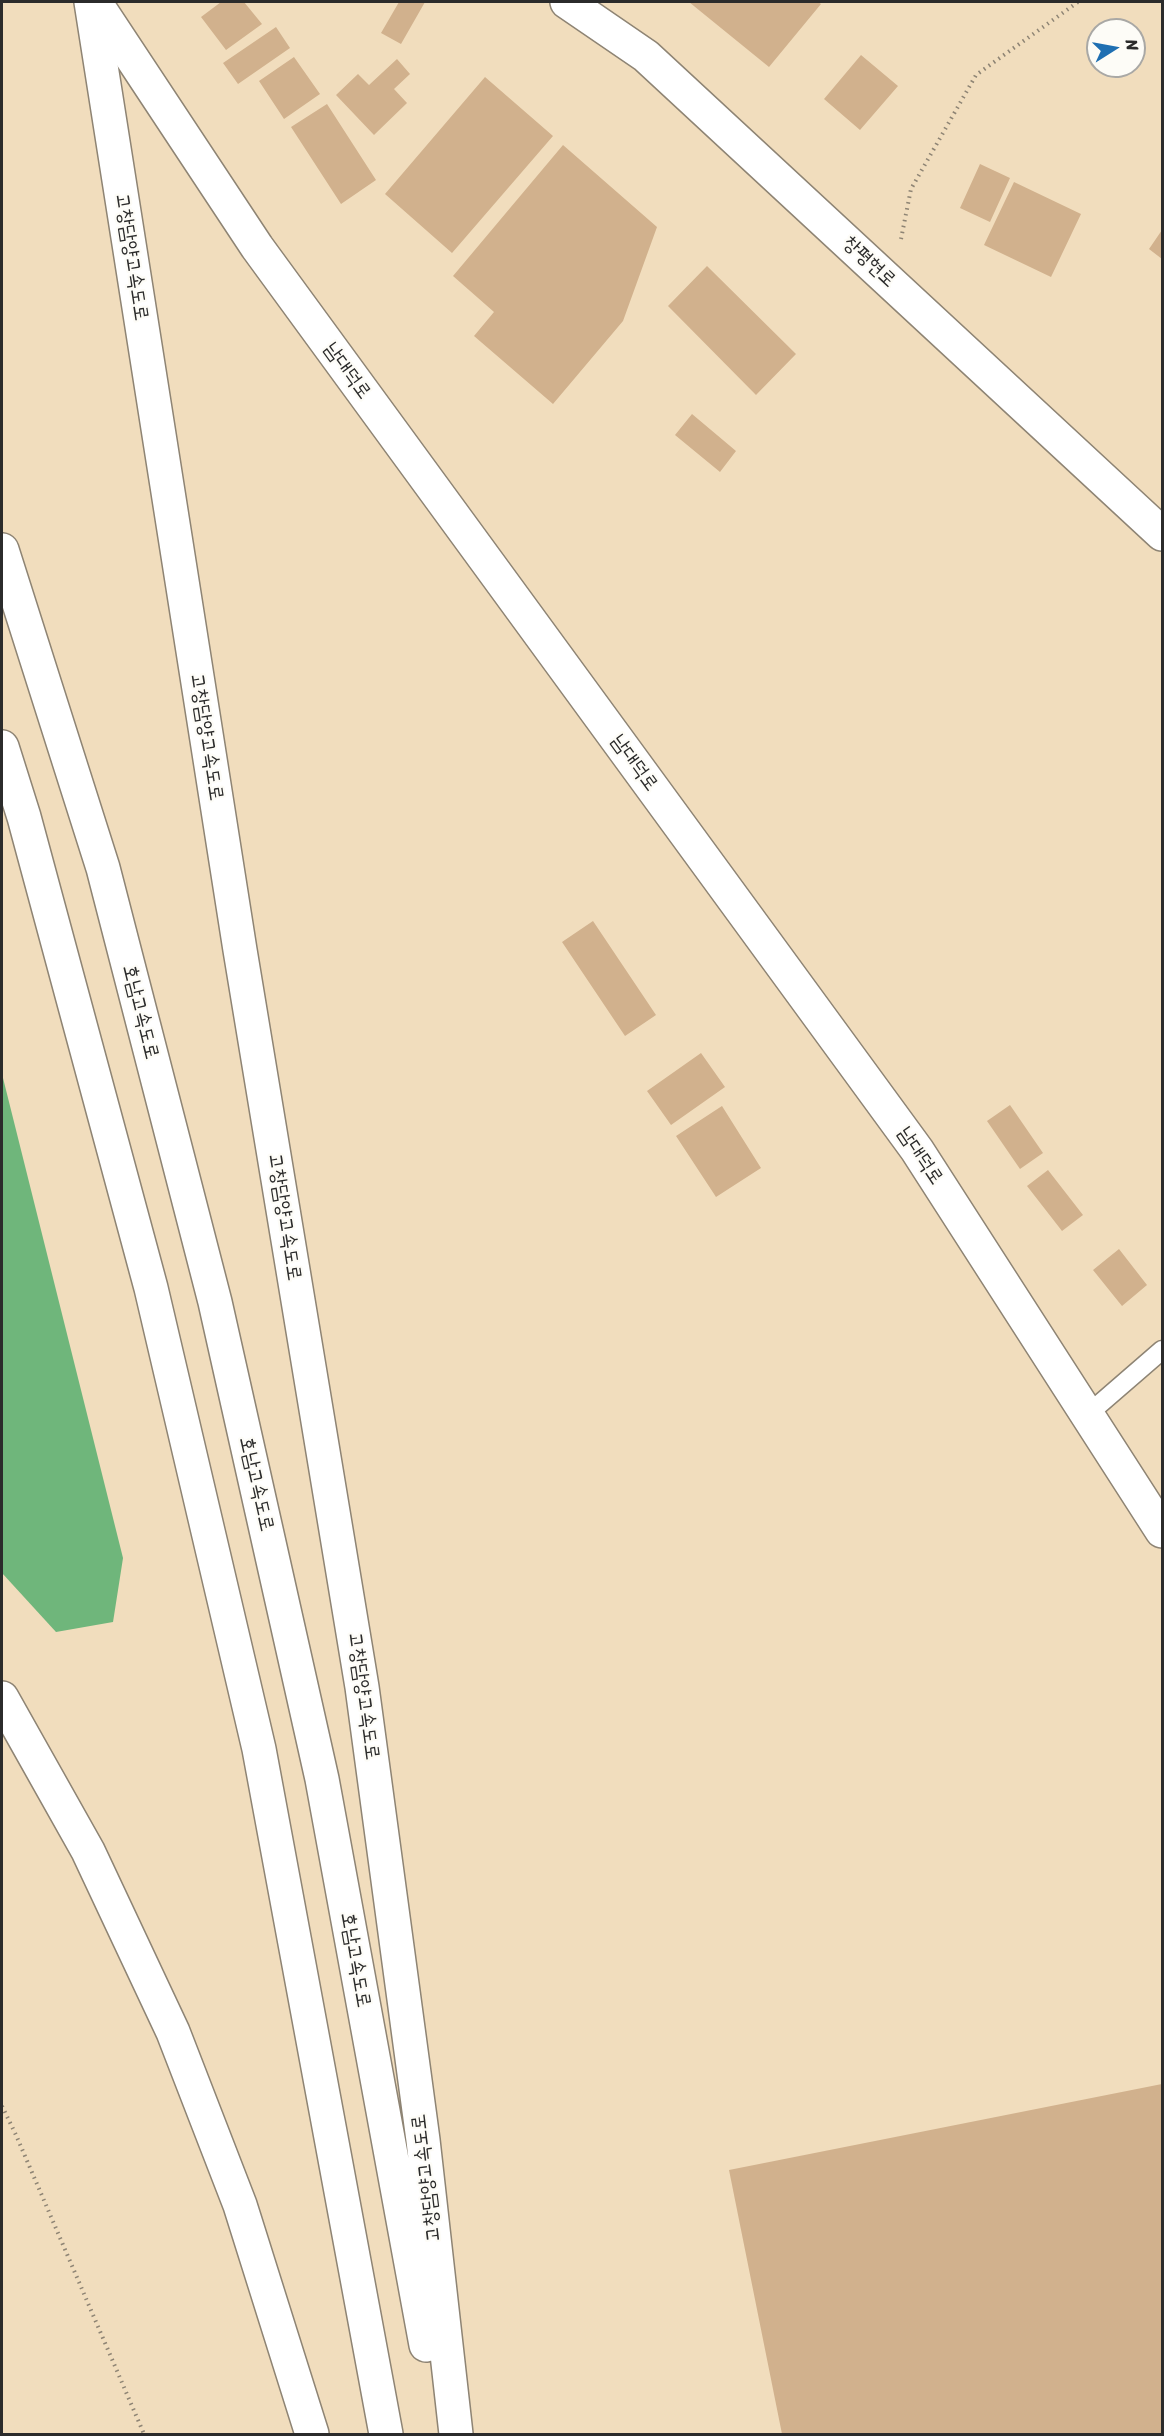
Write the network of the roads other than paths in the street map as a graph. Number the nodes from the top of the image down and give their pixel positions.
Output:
1 (93, 2) edge
2 (567, 2) edge
3 (1162, 534) edge
4 (2, 550) edge
5 (2, 747) edge
6 (1162, 1350) edge
7 (1088, 1416) junction
8 (1162, 1532) edge
9 (2, 1698) edge
10 (312, 2434) edge
11 (386, 2434) edge
12 (442, 2434) edge
13 (456, 2434) edge

1 - 7 main road, 남대덕로
1 - 13 main road, 고창담양고속도로
2 - 3 main road, 창평현로
4 - 12 main road, 호남고속도로
5 - 11 main road
6 - 7 lane
7 - 8 main road, 남대덕로
9 - 10 main road

